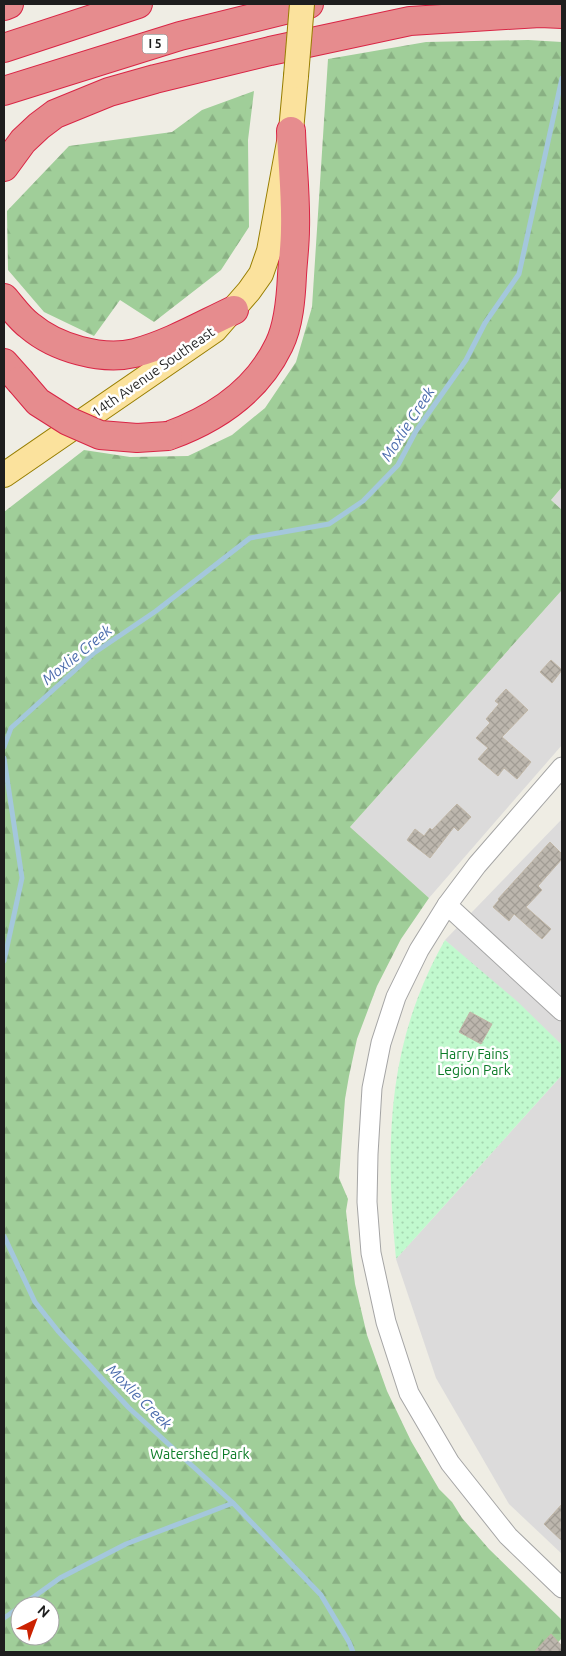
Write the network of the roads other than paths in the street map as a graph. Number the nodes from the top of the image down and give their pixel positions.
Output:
1 (9, 4) edge
2 (138, 4) edge
3 (302, 4) edge
4 (309, 4) edge
5 (4, 6) edge
6 (562, 14) edge
7 (4, 48) edge
8 (4, 91) edge
9 (291, 130) junction
10 (4, 167) edge
11 (4, 298) edge
12 (234, 310) junction
13 (12, 372) edge
14 (4, 475) edge
15 (562, 767) edge
16 (447, 905) junction
17 (562, 1011) edge
18 (560, 1583) edge

1 - 5 highway
2 - 7 highway
3 - 9 main road, 14th Avenue Southeast, bridge
4 - 8 highway, I 5
6 - 10 highway
9 - 12 main road, 14th Avenue Southeast
9 - 13 highway, bridge
11 - 12 highway
12 - 14 main road, 14th Avenue Southeast
15 - 16 street
16 - 17 street
16 - 18 street

